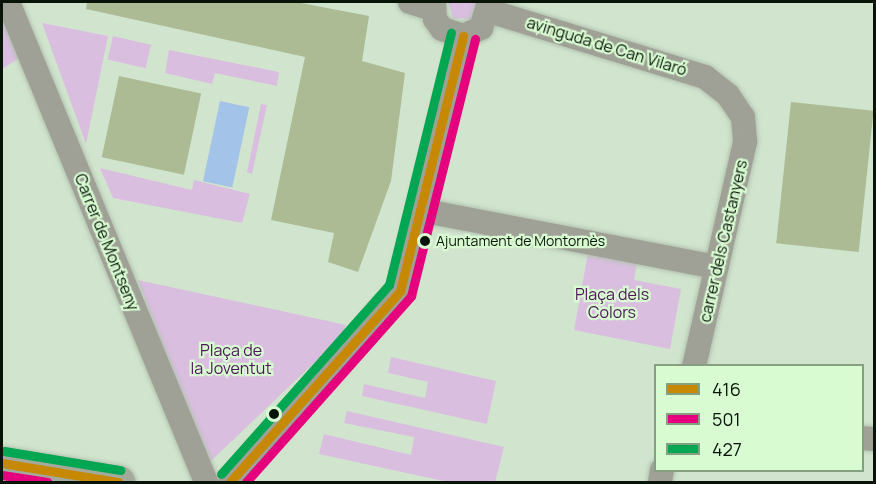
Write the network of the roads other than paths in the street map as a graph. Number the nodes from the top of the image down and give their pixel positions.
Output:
1 (8, 2) edge
2 (410, 2) edge
3 (433, 5) edge
4 (489, 6) edge
5 (463, 36) junction
6 (743, 117) joint
7 (420, 210) junction
8 (717, 267) junction
9 (694, 364) edge
10 (2, 463) edge
11 (32, 476) edge
12 (118, 483) edge
13 (206, 483) edge
14 (230, 483) edge

1 - 13 street, Carrer de Montseny
2 - 3 street
3 - 5 street
4 - 5 street
4 - 6 street, avinguda de Can Vilaró
5 - 7 street
6 - 8 street, carrer dels Castanyers
7 - 8 street
7 - 14 street
8 - 9 street, carrer dels Castanyers
10 - 11 street
11 - 12 street

